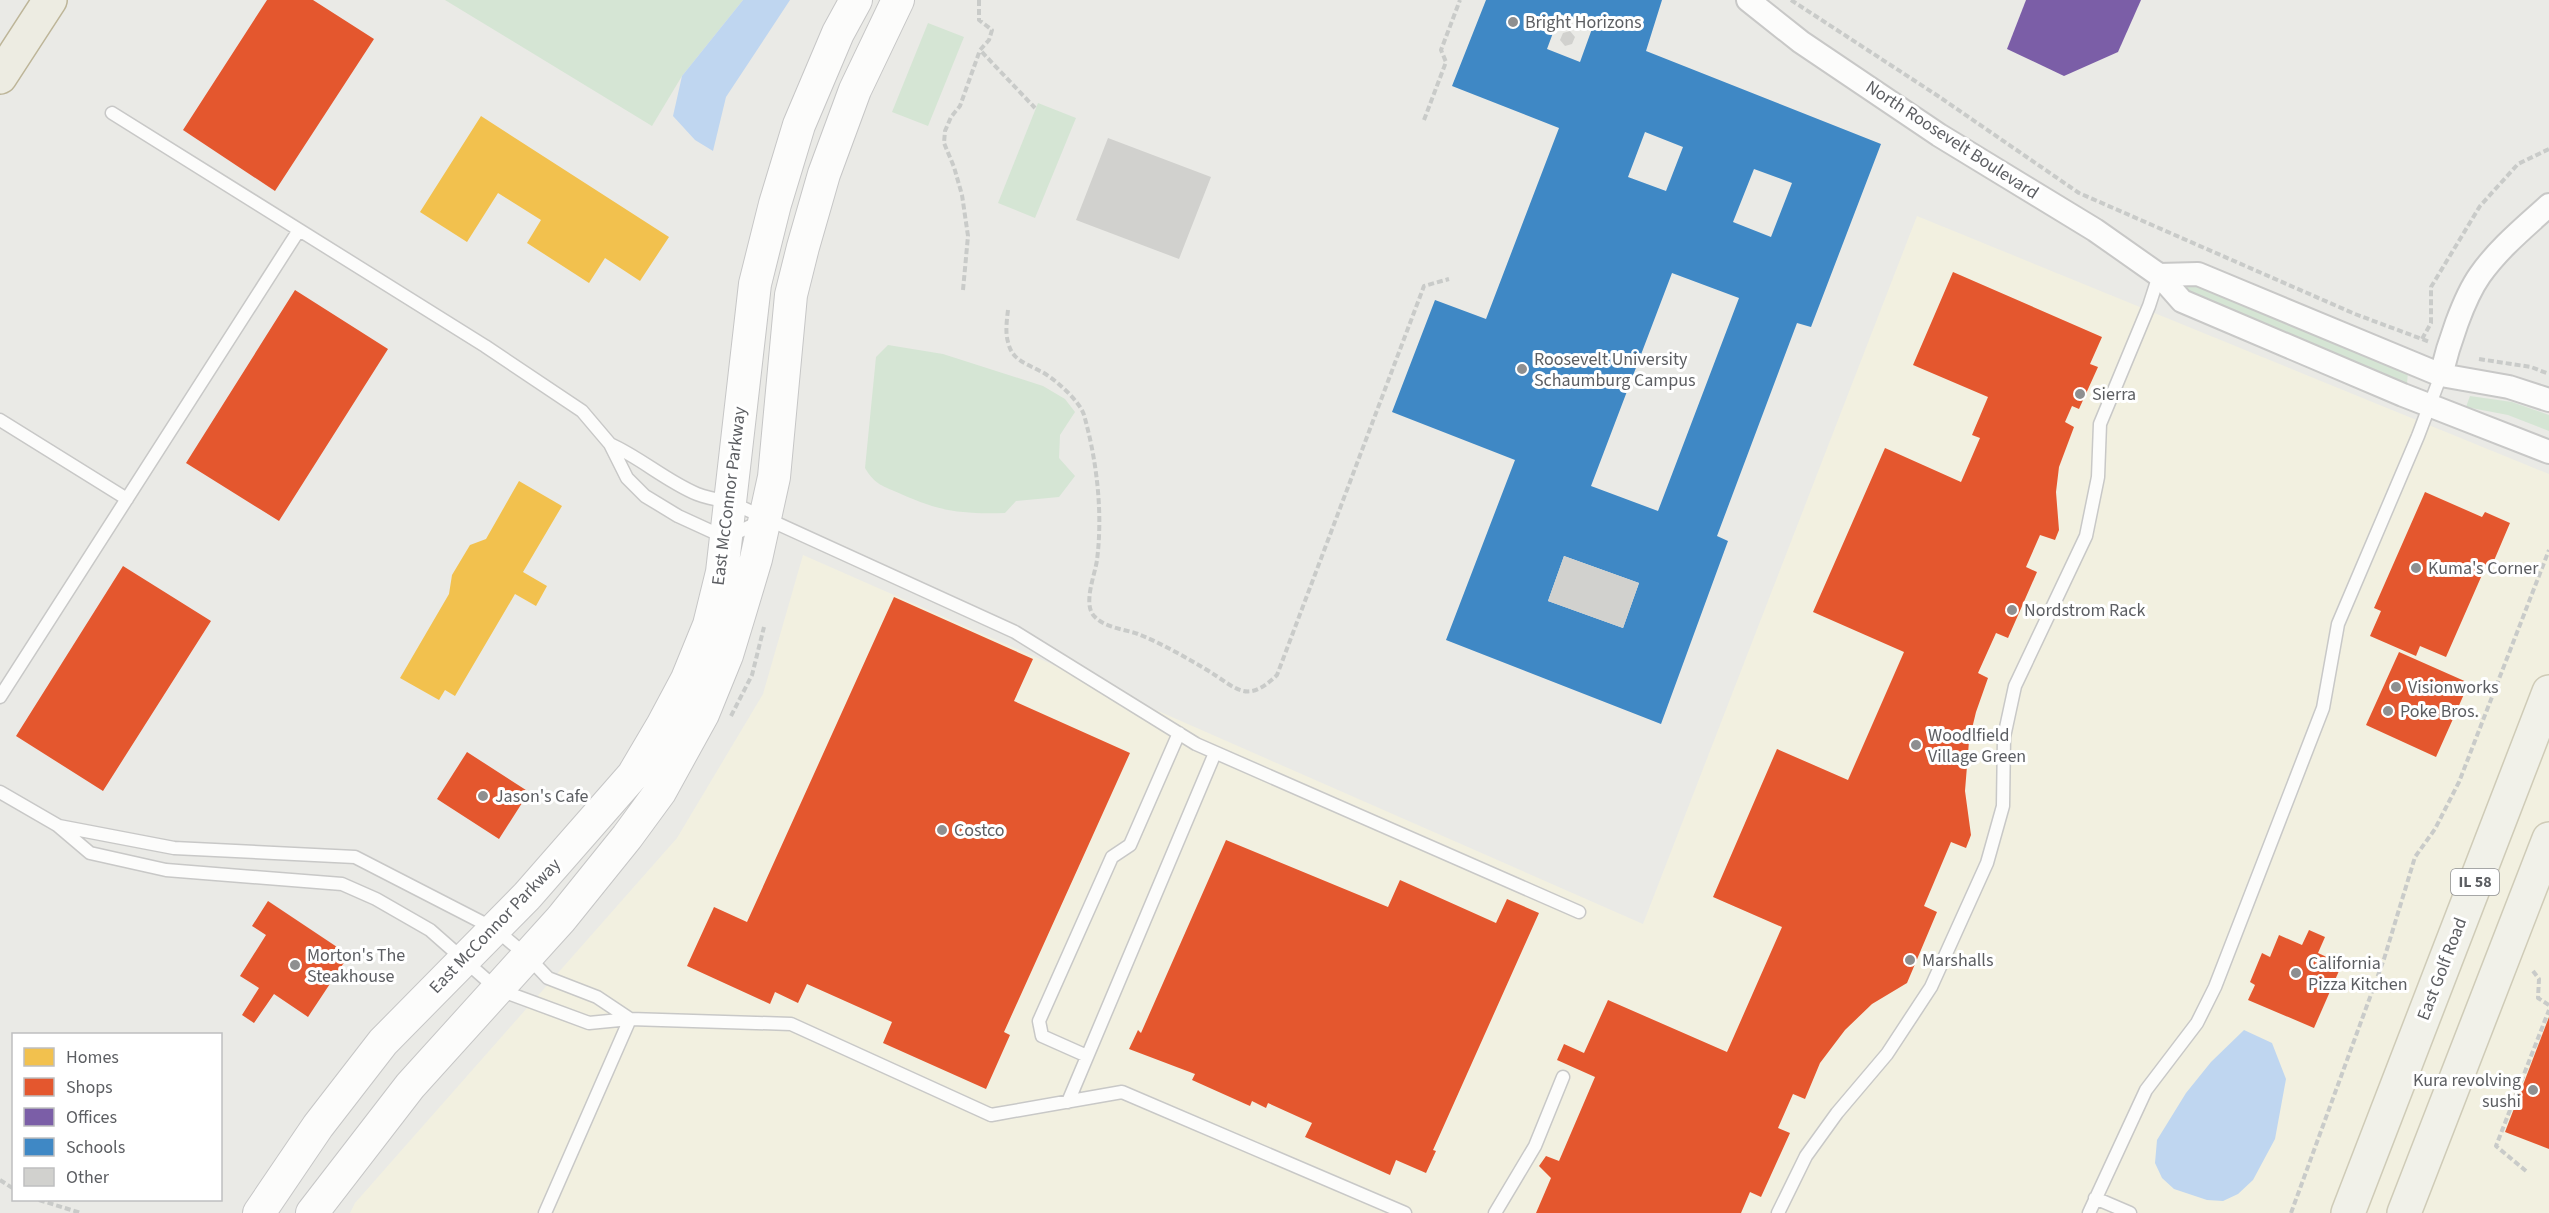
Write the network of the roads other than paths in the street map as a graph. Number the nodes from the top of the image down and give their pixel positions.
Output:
1 (50, 0) edge
2 (856, 0) edge
3 (898, 0) edge
4 (1748, 0) edge
5 (0, 77) edge
6 (112, 113) dead end
7 (2549, 205) edge
8 (298, 230) junction
9 (2159, 275) junction
10 (2441, 375) junction
11 (2549, 399) edge
12 (2430, 404) junction
13 (0, 420) edge
14 (610, 444) junction
15 (2549, 452) edge
16 (127, 499) junction
17 (730, 502) junction
18 (765, 519) junction
19 (726, 538) junction
20 (2549, 692) edge
21 (0, 697) edge
22 (1179, 733) junction
23 (1215, 753) junction
24 (0, 792) edge
25 (57, 825) junction
26 (2549, 839) edge
27 (1579, 912) dead end
28 (495, 929) junction
29 (527, 956) junction
30 (465, 960) junction
31 (497, 989) junction
32 (630, 1018) junction
33 (1087, 1056) junction
34 (1563, 1077) dead end
35 (1068, 1102) junction
36 (2095, 1198) junction
37 (259, 1213) edge
38 (312, 1213) edge
39 (545, 1213) edge
40 (1405, 1213) edge
41 (1494, 1213) edge
42 (1778, 1213) edge
43 (2089, 1213) edge
44 (2130, 1213) edge
45 (2348, 1213) edge
46 (2404, 1213) edge

1 - 5 highway
2 - 17 street, East McConnor Parkway
3 - 18 street, East McConnor Parkway
4 - 9 street, North Roosevelt Boulevard
6 - 8 lane
7 - 10 street
8 - 14 lane
8 - 16 lane
9 - 10 street
9 - 12 street, North Roosevelt Boulevard
9 - 42 lane
10 - 11 street
10 - 12 lane
12 - 15 street, North Roosevelt Boulevard
12 - 36 lane
13 - 16 lane
14 - 17 lane
14 - 19 lane
16 - 21 lane
17 - 18 lane
17 - 19 street, East McConnor Parkway
18 - 19 lane
18 - 22 lane
18 - 29 street, East McConnor Parkway
19 - 28 street, East McConnor Parkway
20 - 45 main road, East Golf Road / IL 58
22 - 23 lane
22 - 33 lane
23 - 27 lane
23 - 33 lane
24 - 25 lane
25 - 28 lane
25 - 30 lane
26 - 46 main road, IL 58
28 - 29 lane
28 - 30 street, East McConnor Parkway
29 - 31 street, East McConnor Parkway
29 - 32 lane
30 - 31 lane
30 - 37 street, East McConnor Parkway
31 - 32 lane
31 - 38 street, East McConnor Parkway
32 - 35 lane
32 - 39 lane
33 - 35 lane
34 - 41 lane
35 - 40 lane
36 - 43 lane
36 - 44 lane

